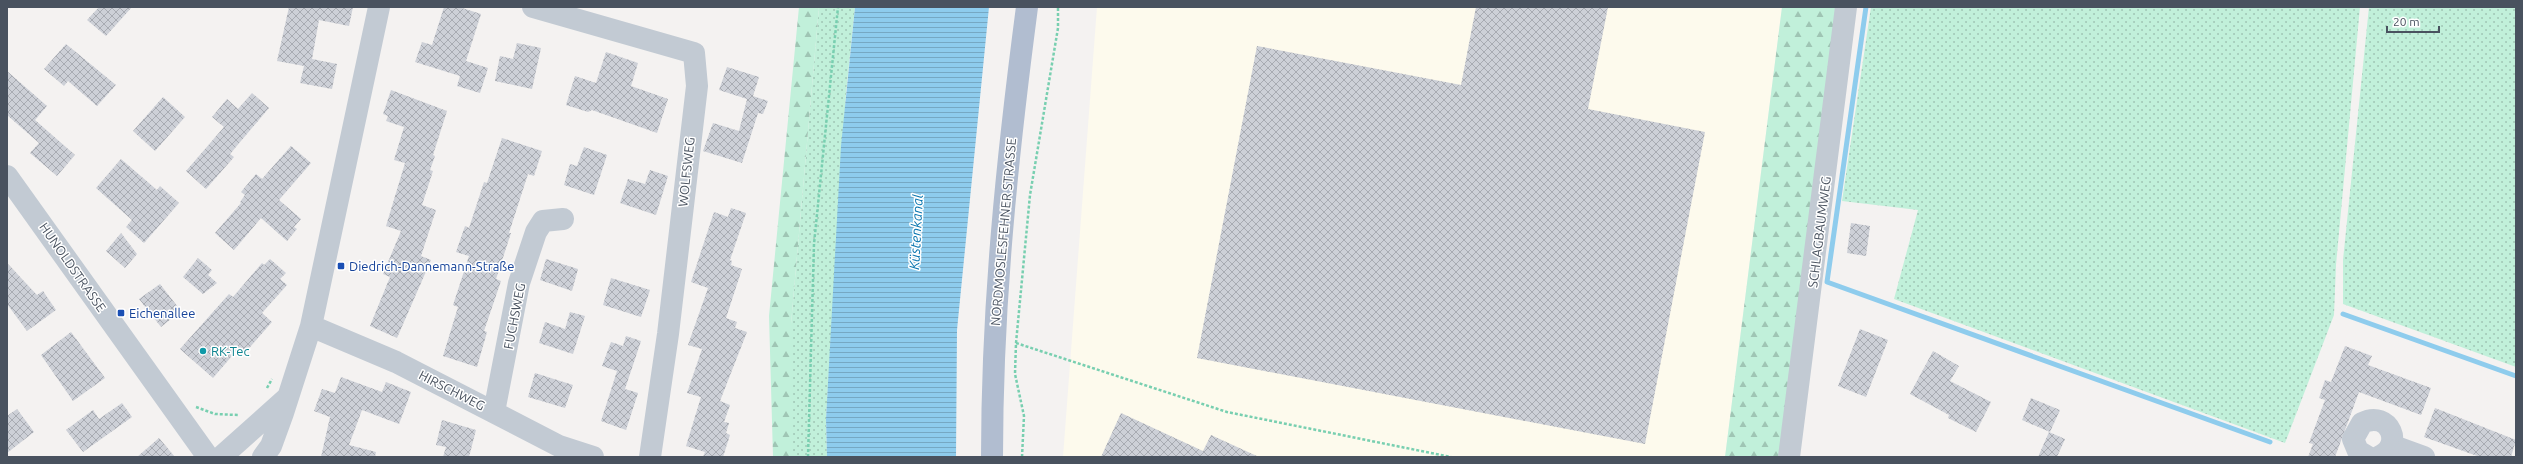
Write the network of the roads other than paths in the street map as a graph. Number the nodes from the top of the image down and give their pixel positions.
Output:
1 (379, 7) edge
2 (534, 7) edge
3 (1027, 7) edge
4 (1846, 7) edge
5 (7, 176) edge
6 (563, 219) dead end
7 (311, 326) junction
8 (288, 397) junction
9 (494, 412) junction
10 (2384, 451) edge
11 (208, 457) edge
12 (221, 457) edge
13 (263, 457) edge
14 (593, 457) edge
15 (650, 457) edge
16 (992, 457) edge
17 (1790, 457) edge
18 (2368, 457) edge
19 (2424, 457) edge

1 - 7 street
2 - 15 street, WOLFSWEG
3 - 16 main road, NORDMOSLESFEHNER STRASSE
4 - 17 street, SCHLAGBAUMWEG
5 - 11 street, HUNOLDSTRASSE
6 - 9 street, FUCHSWEG
7 - 8 street
7 - 9 street, HIRSCHWEG
8 - 12 street
8 - 13 street
9 - 14 street, HIRSCHWEG
10 - 18 street
10 - 19 street

